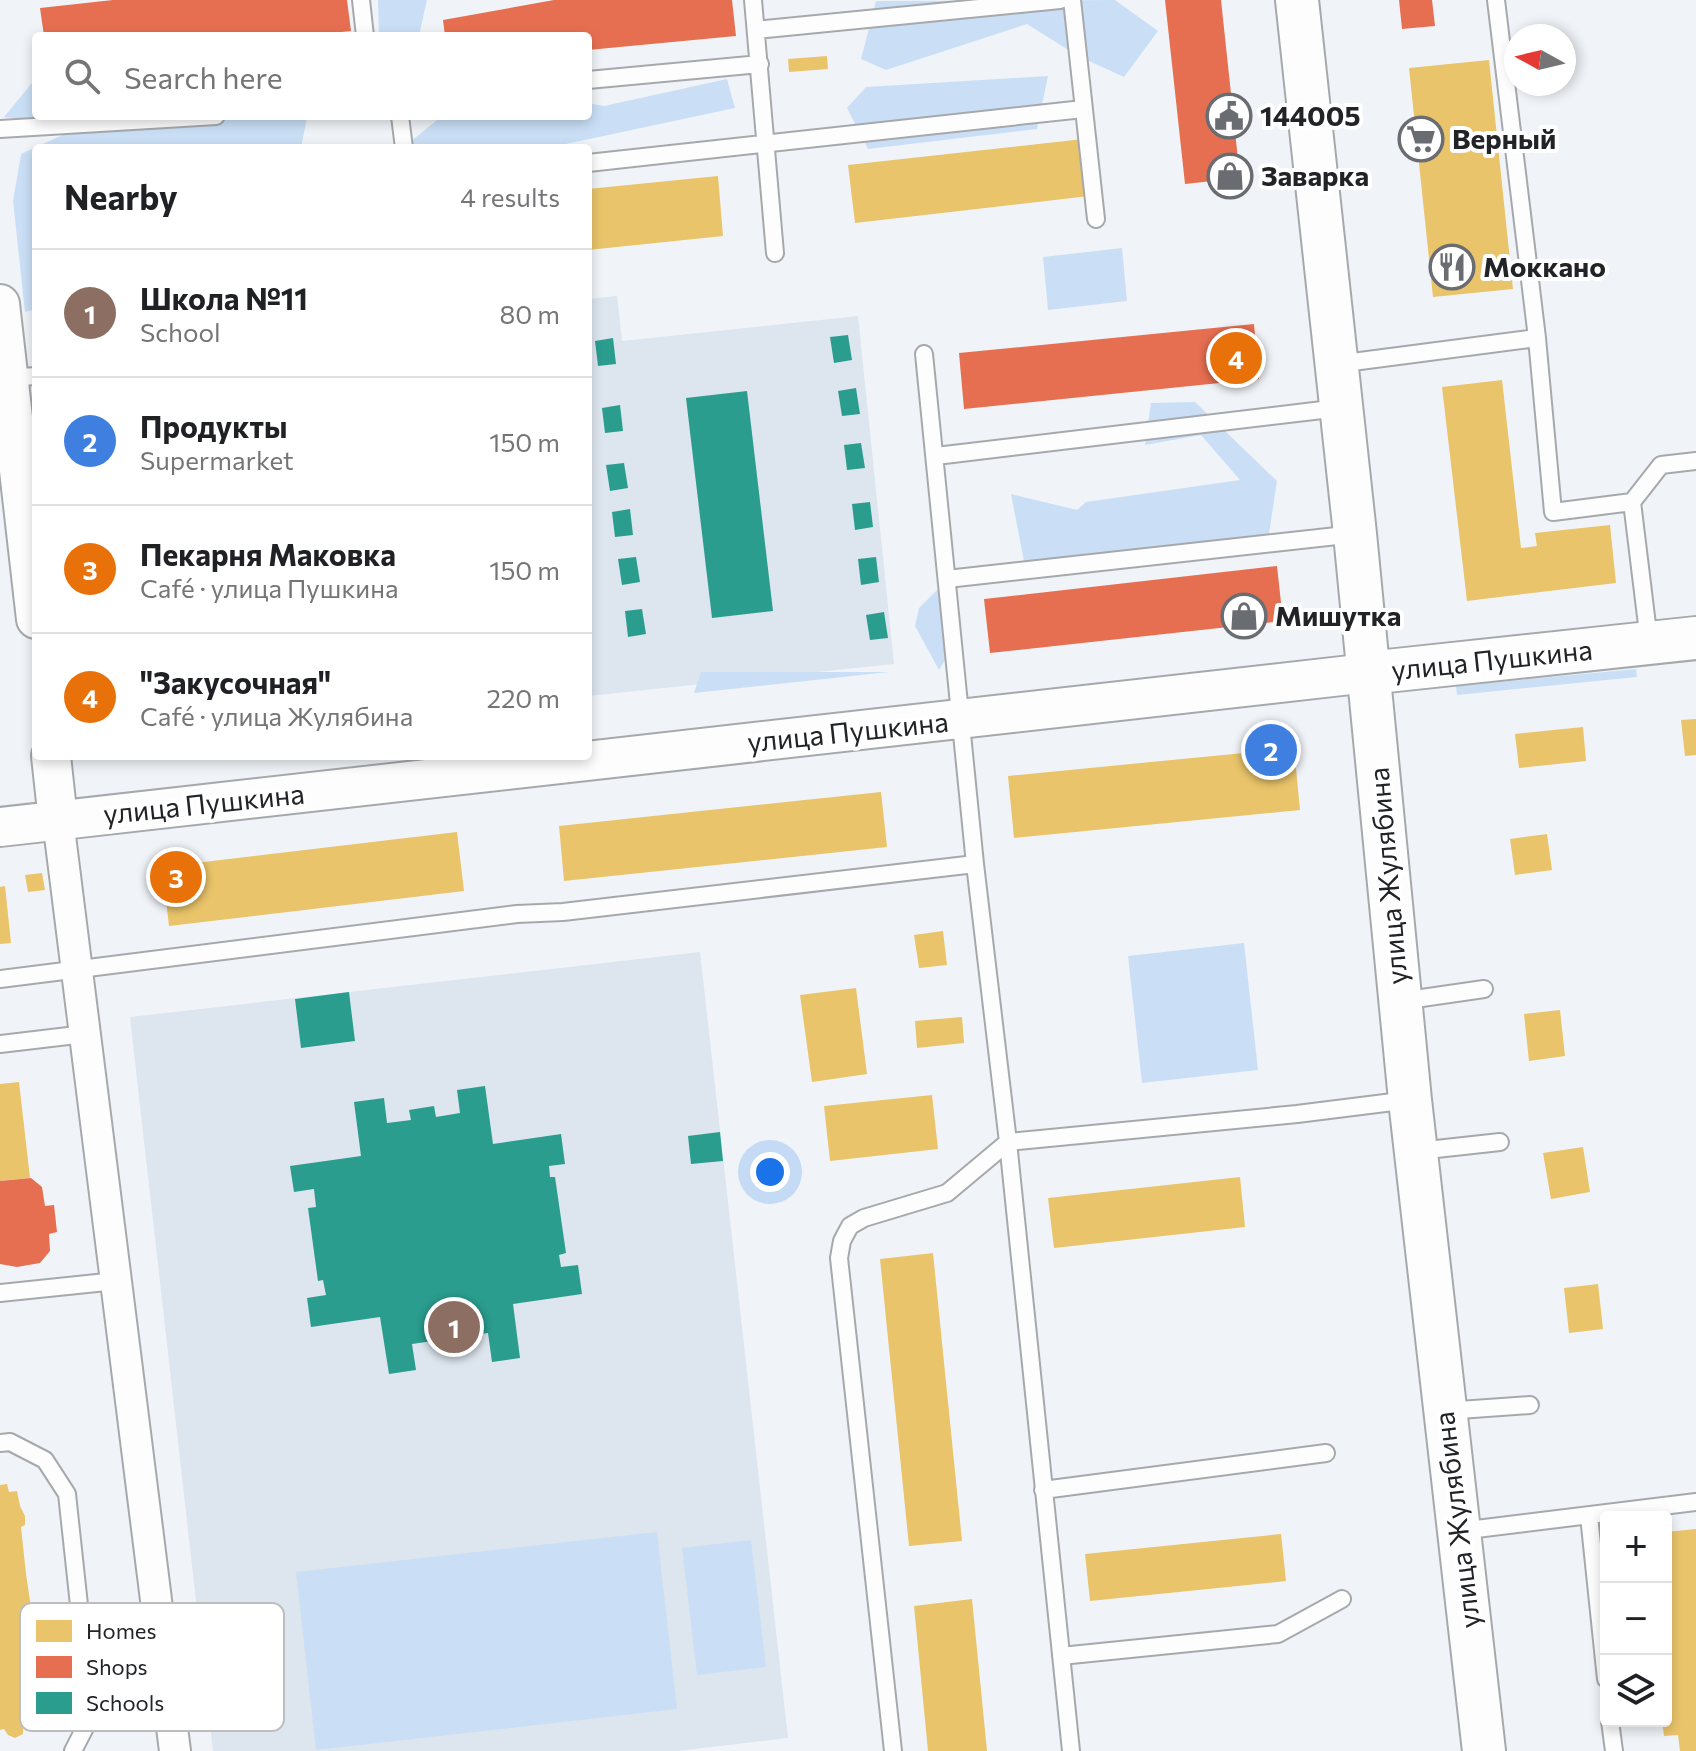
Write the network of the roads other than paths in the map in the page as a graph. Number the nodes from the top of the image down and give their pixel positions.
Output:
1 (361, 0) edge
2 (753, 0) edge
3 (1060, 0) edge
4 (1072, 0) edge
5 (1297, 0) edge
6 (1496, 0) edge
7 (756, 30) junction
8 (365, 32) edge
9 (760, 64) junction
10 (592, 80) edge
11 (1083, 109) junction
12 (150, 120) edge
13 (400, 120) edge
14 (0, 129) edge
15 (404, 144) edge
16 (767, 145) junction
17 (592, 163) edge
18 (1096, 219) dead end
19 (775, 253) dead end
20 (0, 304) edge
21 (1537, 338) junction
22 (924, 354) dead end
23 (1337, 364) junction
24 (22, 377) edge
25 (1341, 407) junction
26 (936, 456) junction
27 (1696, 461) edge
28 (1632, 502) junction
29 (1355, 534) junction
30 (32, 550) edge
31 (947, 579) junction
32 (1696, 638) edge
33 (1649, 643) junction
34 (1368, 673) junction
35 (962, 719) junction
36 (51, 760) edge
37 (58, 820) junction
38 (0, 827) edge
39 (975, 864) junction
40 (77, 970) junction
41 (0, 979) edge
42 (1484, 989) dead end
43 (1400, 1001) junction
44 (85, 1034) junction
45 (0, 1044) edge
46 (1410, 1100) junction
47 (1008, 1142) junction
48 (1500, 1142) dead end
49 (1417, 1151) junction
50 (116, 1281) junction
51 (0, 1293) edge
52 (1530, 1405) dead end
53 (1443, 1411) junction
54 (0, 1443) edge
55 (1326, 1453) dead end
56 (1043, 1490) junction
57 (1696, 1502) edge
58 (1589, 1516) junction
59 (1458, 1531) junction
60 (1342, 1599) dead end
61 (79, 1603) edge
62 (156, 1603) edge
63 (1603, 1655) edge
64 (1061, 1656) junction
65 (1611, 1727) edge
66 (83, 1731) edge
67 (172, 1731) edge
68 (73, 1751) edge
69 (175, 1751) edge
70 (893, 1751) edge
71 (1071, 1751) edge
72 (1484, 1751) edge
73 (1614, 1751) edge

1 - 8 lane
2 - 7 lane
3 - 7 lane
4 - 11 lane
5 - 23 main road, улица Жулябина
6 - 21 lane
7 - 9 lane
9 - 10 lane
9 - 16 lane
11 - 16 lane
11 - 18 lane
12 - 14 lane
13 - 15 lane
16 - 17 lane
16 - 19 lane
20 - 24 street
21 - 23 lane
21 - 28 lane
22 - 26 lane
23 - 25 main road, улица Жулябина
24 - 30 street
25 - 26 lane
25 - 29 main road, улица Жулябина
26 - 31 lane
27 - 28 lane
28 - 33 lane
29 - 31 lane
29 - 34 main road, улица Жулябина
31 - 35 lane
32 - 33 main road, улица Пушкина
33 - 34 main road, улица Пушкина
34 - 35 street, улица Пушкина
34 - 43 main road, улица Жулябина
35 - 37 street, улица Пушкина
35 - 39 lane
36 - 37 street
37 - 38 street, улица Пушкина
37 - 40 street
39 - 40 lane
39 - 47 lane
40 - 41 lane
40 - 44 street
42 - 43 lane
43 - 46 main road, улица Жулябина
44 - 45 lane
44 - 50 street
46 - 47 lane
46 - 49 main road, улица Жулябина
47 - 56 lane
47 - 70 lane
48 - 49 lane
49 - 53 main road, улица Жулябина
50 - 51 lane
50 - 62 street
52 - 53 lane
53 - 59 main road, улица Жулябина
54 - 61 lane
55 - 56 lane
56 - 64 lane
57 - 58 lane
58 - 59 lane
58 - 63 lane
59 - 72 main road, улица Жулябина
60 - 64 lane
64 - 71 lane
65 - 73 lane
66 - 68 lane
67 - 69 street

